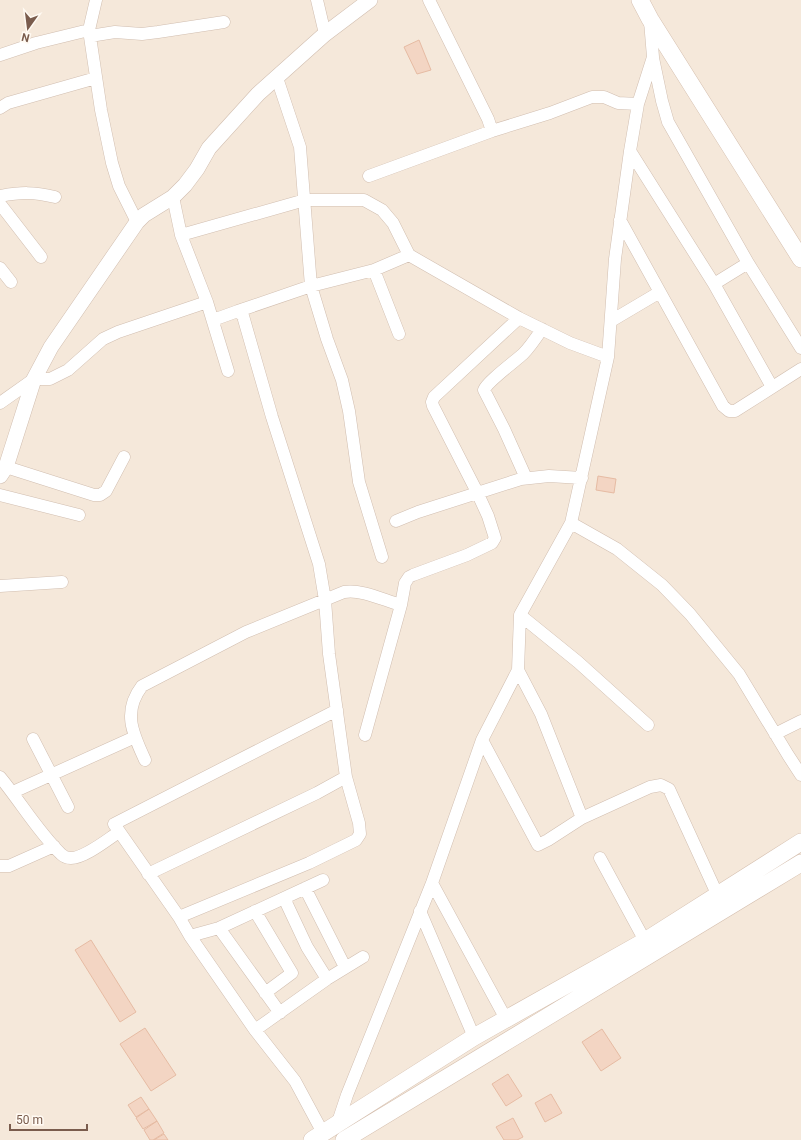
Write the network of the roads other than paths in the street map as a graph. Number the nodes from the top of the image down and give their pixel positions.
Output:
1 (96, 0) edge
2 (317, 0) edge
3 (370, 0) edge
4 (429, 0) edge
5 (640, 0) edge
6 (650, 19) junction
7 (224, 22) dead end
8 (90, 33) junction
9 (325, 34) junction
10 (0, 56) edge
11 (653, 57) junction
12 (96, 78) junction
13 (277, 78) junction
14 (638, 104) junction
15 (0, 108) edge
16 (492, 131) junction
17 (630, 151) junction
18 (369, 176) dead end
19 (0, 196) edge
20 (55, 197) dead end
21 (173, 197) junction
22 (305, 200) junction
23 (0, 204) edge
24 (620, 220) junction
25 (137, 222) junction
26 (181, 235) junction
27 (409, 254) junction
28 (41, 257) dead end
29 (801, 259) edge
30 (748, 262) junction
31 (0, 268) edge
32 (374, 270) junction
33 (11, 282) dead end
34 (714, 284) junction
35 (312, 286) junction
36 (660, 292) junction
37 (207, 302) junction
38 (238, 311) junction
39 (520, 318) junction
40 (213, 320) junction
41 (611, 321) junction
42 (542, 329) junction
43 (400, 334) dead end
44 (801, 348) edge
45 (608, 358) junction
46 (801, 369) edge
47 (228, 371) dead end
48 (34, 379) junction
49 (772, 387) junction
50 (0, 404) edge
51 (124, 457) dead end
52 (3, 471) edge
53 (526, 478) junction
54 (582, 478) junction
55 (477, 492) junction
56 (0, 495) edge
57 (79, 515) dead end
58 (396, 521) dead end
59 (572, 523) junction
60 (382, 557) dead end
61 (62, 582) dead end
62 (0, 586) edge
63 (325, 600) junction
64 (401, 605) junction
65 (520, 615) junction
66 (518, 670) junction
67 (337, 710) junction
68 (801, 721) edge
69 (648, 725) dead end
70 (775, 734) junction
71 (365, 735) dead end
72 (135, 738) junction
73 (33, 739) dead end
74 (482, 740) junction
75 (145, 760) dead end
76 (52, 775) junction
77 (801, 775) edge
78 (0, 777) edge
79 (346, 777) junction
80 (13, 792) junction
81 (68, 807) dead end
82 (582, 818) junction
83 (119, 832) junction
84 (801, 842) edge
85 (54, 846) junction
86 (600, 858) dead end
87 (801, 863) edge
88 (0, 866) edge
89 (148, 874) junction
90 (323, 880) dead end
91 (432, 883) junction
92 (305, 888) junction
93 (718, 896) junction
94 (284, 898) junction
95 (255, 911) junction
96 (420, 911) junction
97 (179, 917) junction
98 (219, 928) junction
99 (190, 936) junction
100 (646, 941) junction
101 (363, 957) dead end
102 (345, 967) junction
103 (327, 979) junction
104 (265, 993) junction
105 (280, 1013) junction
106 (506, 1019) junction
107 (255, 1030) junction
108 (474, 1037) junction
109 (329, 1134) edge

1 - 8 street
2 - 9 street
3 - 9 street
4 - 16 street
5 - 6 main road
6 - 11 street
6 - 29 main road
7 - 8 street
8 - 10 street
8 - 12 street
9 - 13 street
11 - 14 street
11 - 30 street
12 - 15 street
12 - 25 street
13 - 21 street
13 - 22 street
14 - 16 street
14 - 17 street
16 - 18 street
17 - 24 street
17 - 34 street
19 - 20 street
21 - 25 street
21 - 26 street
22 - 26 street
22 - 27 street
22 - 35 street
23 - 28 street
24 - 36 street
24 - 41 street
25 - 48 street
26 - 37 street
27 - 32 street
27 - 39 street
30 - 34 street
30 - 44 street
31 - 33 street
32 - 35 street
32 - 43 street
34 - 49 street
35 - 38 street
35 - 60 street
36 - 41 street
36 - 49 street
37 - 40 street
37 - 48 street
38 - 40 street
38 - 63 street
39 - 42 street
39 - 55 street
40 - 47 street
41 - 45 street
42 - 45 street
42 - 53 street
45 - 54 street
46 - 49 street
48 - 50 street
48 - 52 street
51 - 52 street
53 - 54 street
53 - 55 street
54 - 59 street
55 - 58 street
55 - 64 street
56 - 57 street
59 - 65 street
59 - 70 street
61 - 62 street
63 - 64 street
63 - 67 street
63 - 72 street
64 - 71 street
65 - 66 street
65 - 69 street
66 - 74 street
66 - 82 street
67 - 79 street
67 - 83 street
68 - 70 street
70 - 77 street
72 - 75 street
72 - 76 street
73 - 76 street
74 - 82 street
74 - 91 street
76 - 80 street
76 - 81 street
78 - 80 street
79 - 89 street
79 - 97 street
80 - 85 street
82 - 93 street
83 - 85 street
83 - 89 street
84 - 93 main road
85 - 88 street
86 - 100 street
87 - 109 main road
89 - 97 street
90 - 92 street
91 - 96 street
91 - 106 street
92 - 94 street
92 - 102 street
93 - 100 main road
94 - 95 street
94 - 103 street
95 - 98 street
95 - 104 street
96 - 108 street
96 - 109 street
97 - 99 street
98 - 99 street
98 - 104 street
99 - 107 street
100 - 106 main road
101 - 102 street
102 - 103 street
103 - 105 street
104 - 105 street
105 - 107 street
106 - 108 main road
107 - 109 street
108 - 109 main road

